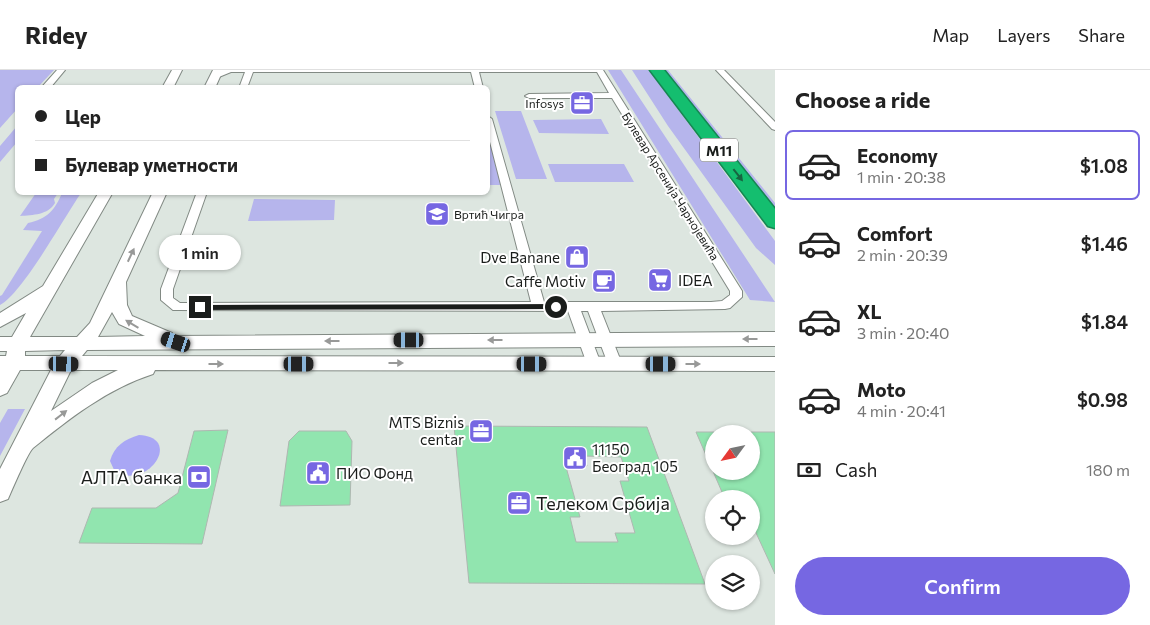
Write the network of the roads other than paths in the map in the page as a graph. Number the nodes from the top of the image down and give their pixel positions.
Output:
1 (62, 70) edge
2 (177, 70) edge
3 (231, 70) edge
4 (250, 70) edge
5 (364, 70) edge
6 (474, 70) edge
7 (656, 70) edge
8 (670, 70) edge
9 (720, 70) edge
10 (214, 78) edge
11 (48, 85) edge
12 (169, 85) edge
13 (244, 85) edge
14 (478, 85) edge
15 (615, 95) junction
16 (529, 96) dead end
17 (490, 126) edge
18 (775, 127) edge
19 (104, 195) edge
20 (159, 195) edge
21 (201, 195) edge
22 (775, 197) edge
23 (775, 222) edge
24 (118, 282) junction
25 (51, 285) junction
26 (539, 307) junction
27 (574, 307) junction
28 (593, 307) junction
29 (0, 321) edge
30 (585, 339) junction
31 (606, 339) junction
32 (775, 339) edge
33 (82, 342) junction
34 (176, 342) junction
35 (8, 353) edge
36 (64, 364) junction
37 (167, 364) junction
38 (594, 364) junction
39 (615, 364) junction
40 (775, 364) edge
41 (0, 388) edge
42 (23, 446) junction
43 (0, 492) edge

1 - 11 street
2 - 12 street
3 - 4 street, Булевар Арсенија Чарнојевића
3 - 10 street
4 - 5 street, Булевар Арсенија Чарнојевића
4 - 13 street
5 - 6 street, Булевар Арсенија Чарнојевића
6 - 14 street
6 - 15 street, Булевар Арсенија Чарнојевића
7 -> 23 highway, M11
8 - 22 highway, M11
9 - 18 street
15 - 16 street
15 - 28 street, Булевар Арсенија Чарнојевића
17 - 26 street
19 - 25 street
24 -> 20 street
21 - 26 street
24 - 33 street
34 -> 24 street
25 - 29 street
25 - 35 street
26 - 27 street
27 - 28 street
27 - 30 street
28 - 31 street
30 - 31 street
30 -> 34 street
30 - 38 street
32 -> 31 street
31 - 39 street
33 - 34 street
33 - 35 street
33 - 36 street
35 - 36 street
35 - 41 street
36 - 37 street
36 - 42 street
37 -> 38 street
42 -> 37 street
38 - 39 street
39 -> 40 street
42 - 43 street

